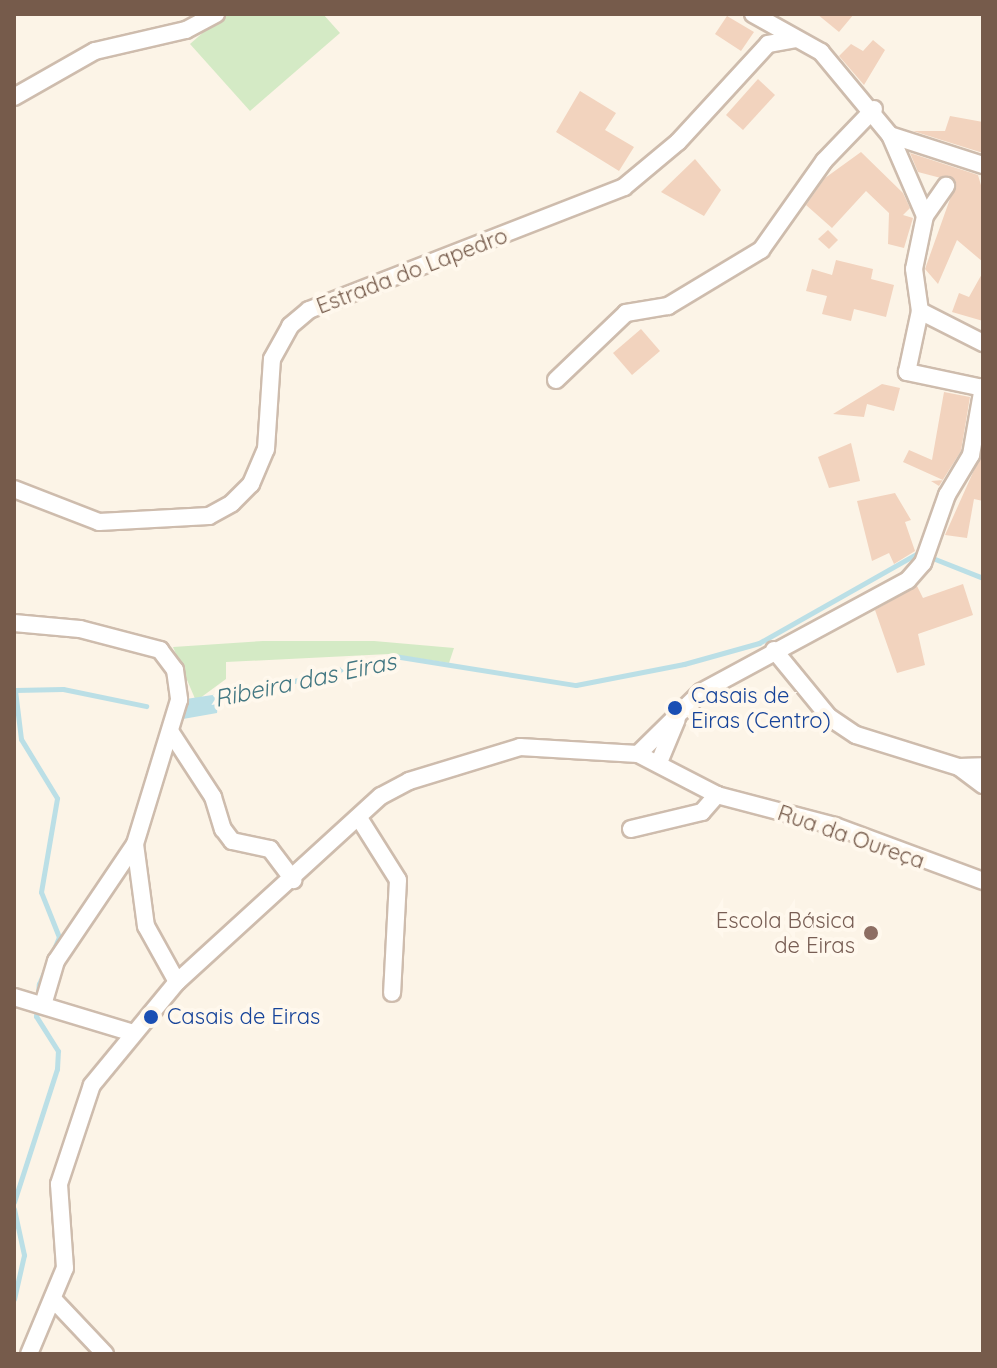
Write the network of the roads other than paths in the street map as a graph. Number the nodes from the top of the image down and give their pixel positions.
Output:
1 (216, 14) edge
2 (753, 14) edge
3 (796, 39) junction
4 (14, 97) edge
5 (874, 109) junction
6 (890, 135) junction
7 (983, 165) edge
8 (946, 186) dead end
9 (925, 216) junction
10 (920, 311) junction
11 (983, 343) edge
12 (556, 380) dead end
13 (983, 387) edge
14 (980, 425) edge
15 (14, 489) edge
16 (14, 623) edge
17 (774, 650) junction
18 (677, 719) junction
19 (170, 731) junction
20 (638, 754) junction
21 (660, 760) junction
22 (983, 766) edge
23 (959, 767) junction
24 (983, 785) edge
25 (717, 795) junction
26 (359, 818) junction
27 (631, 829) dead end
28 (135, 844) junction
29 (982, 876) edge
30 (293, 880) junction
31 (177, 982) junction
32 (392, 993) dead end
33 (14, 997) edge
34 (43, 1005) junction
35 (130, 1032) junction
36 (53, 1299) junction
37 (29, 1354) edge
38 (105, 1354) edge

1 - 4 street
2 - 3 street
3 - 5 street
3 - 15 street, Estrada do Lapedro
5 - 6 street
5 - 12 street
6 - 7 street
6 - 9 street
8 - 9 street
9 - 10 street
10 - 11 street
10 - 13 street
13 - 14 street
14 - 17 street
16 - 19 street
17 - 18 street
17 - 23 street
18 - 20 street
18 - 21 street
19 - 28 street
19 - 30 street
20 - 21 street, Rua da Oureça
20 - 26 street, Rua da Oureça
21 - 25 street, Rua da Oureça
22 - 23 street
23 - 24 street
25 - 27 street
25 - 29 street, Rua da Oureça
26 - 30 street, Rua da Oureça
26 - 32 street
28 - 31 street
28 - 34 street
30 - 31 street, Rua da Oureça
31 - 35 street, Rua da Oureça
33 - 34 street
34 - 35 street
35 - 36 street, Rua da Oureça
36 - 37 street, Rua da Oureça
36 - 38 street

